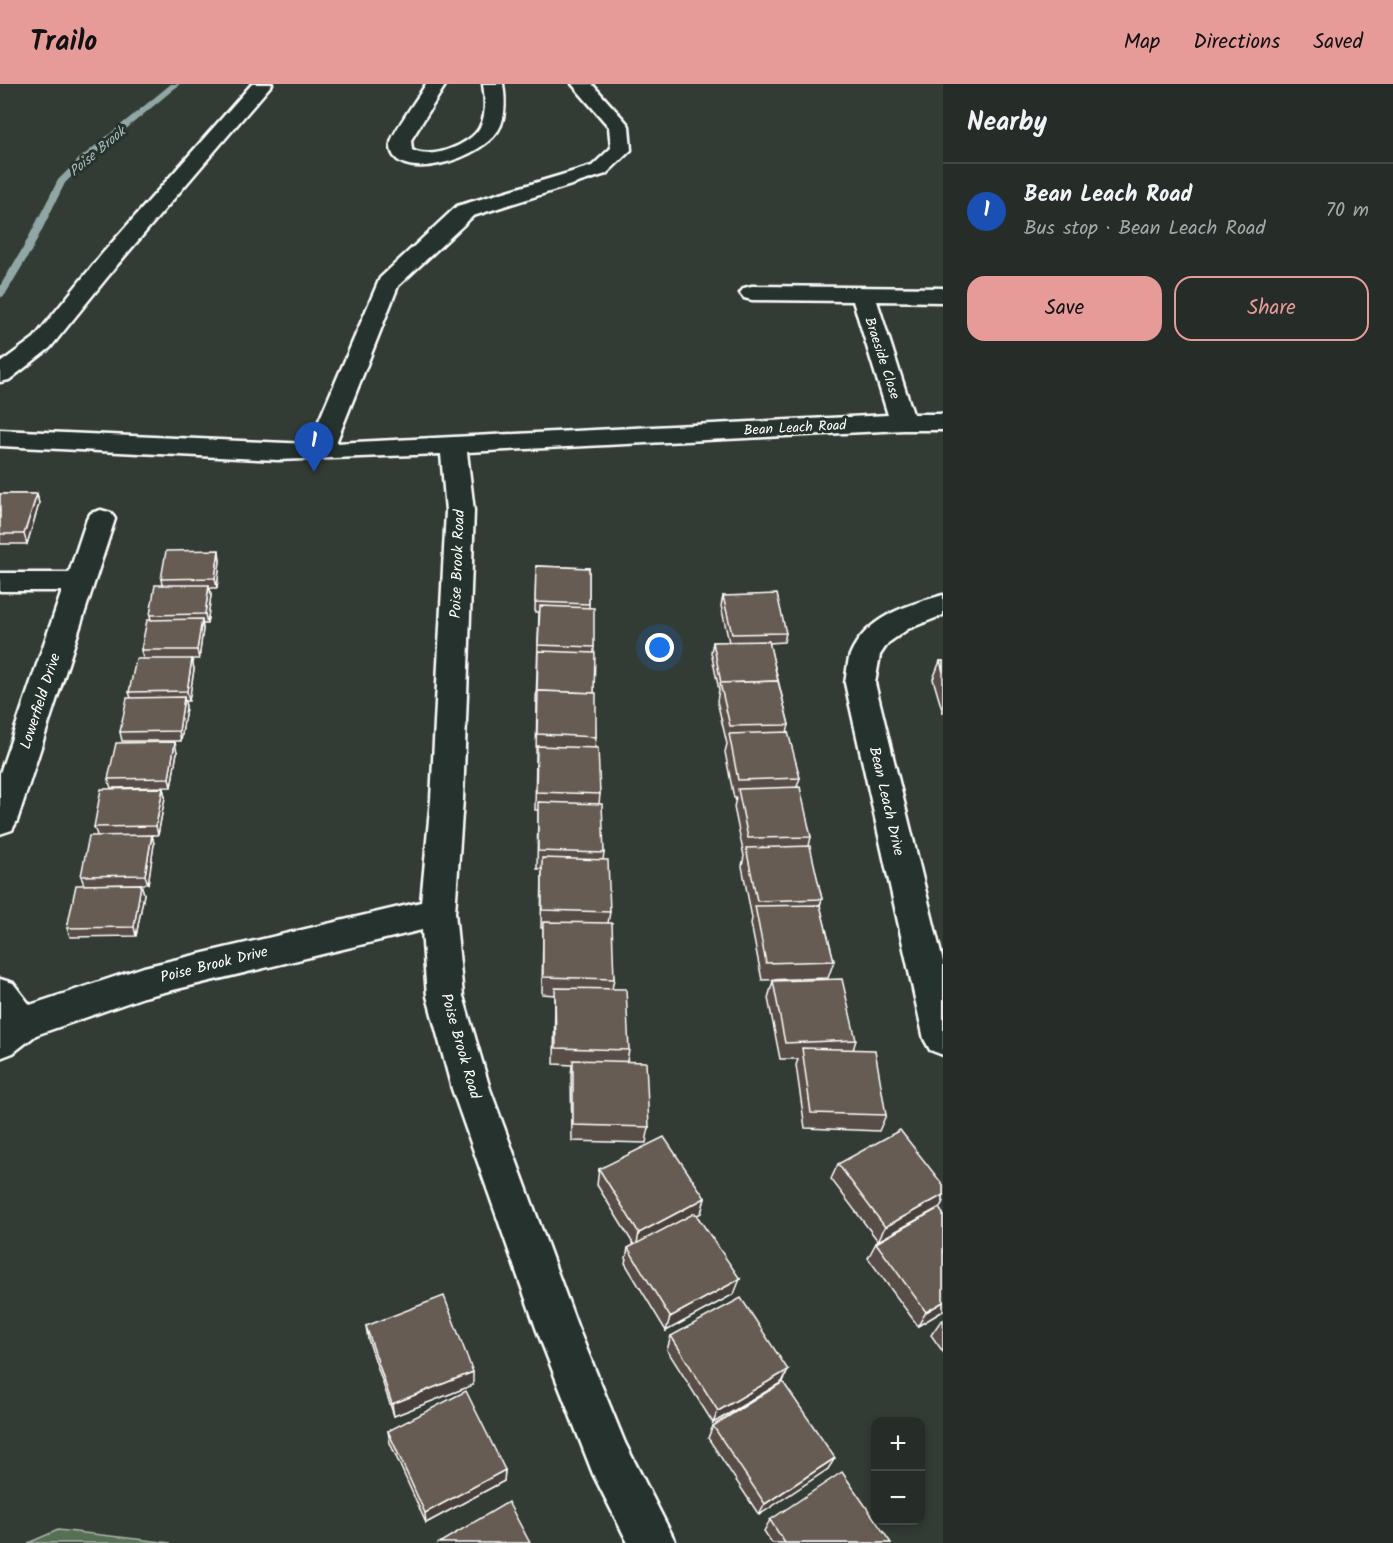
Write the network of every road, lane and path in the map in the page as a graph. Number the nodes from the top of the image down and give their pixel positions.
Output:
1 (262, 84) edge
2 (436, 84) edge
3 (493, 84) edge
4 (582, 84) edge
5 (752, 293) dead end
6 (863, 295) junction
7 (943, 295) edge
8 (0, 375) edge
9 (903, 422) junction
10 (943, 422) edge
11 (0, 438) edge
12 (453, 444) junction
13 (319, 452) junction
14 (101, 519) dead end
15 (0, 582) edge
16 (80, 582) junction
17 (943, 605) edge
18 (0, 821) edge
19 (438, 912) junction
20 (0, 994) edge
21 (12, 1032) edge
22 (943, 1039) edge
23 (653, 1543) edge

1 - 8 street
2 - 3 street
4 - 13 street
5 - 6 street, Braeside Close
6 - 7 street, Braeside Close
6 - 9 street, Braeside Close
9 - 10 street, Bean Leach Road
9 - 12 street, Bean Leach Road
11 - 13 street, Bean Leach Road
12 - 13 street, Bean Leach Road
12 - 19 street, Poise Brook Road
14 - 16 street, Lowerfield Drive
15 - 16 street
16 - 18 street, Lowerfield Drive
17 - 22 street, Bean Leach Drive
19 - 21 street, Poise Brook Drive
19 - 23 street, Poise Brook Road
20 - 21 street

